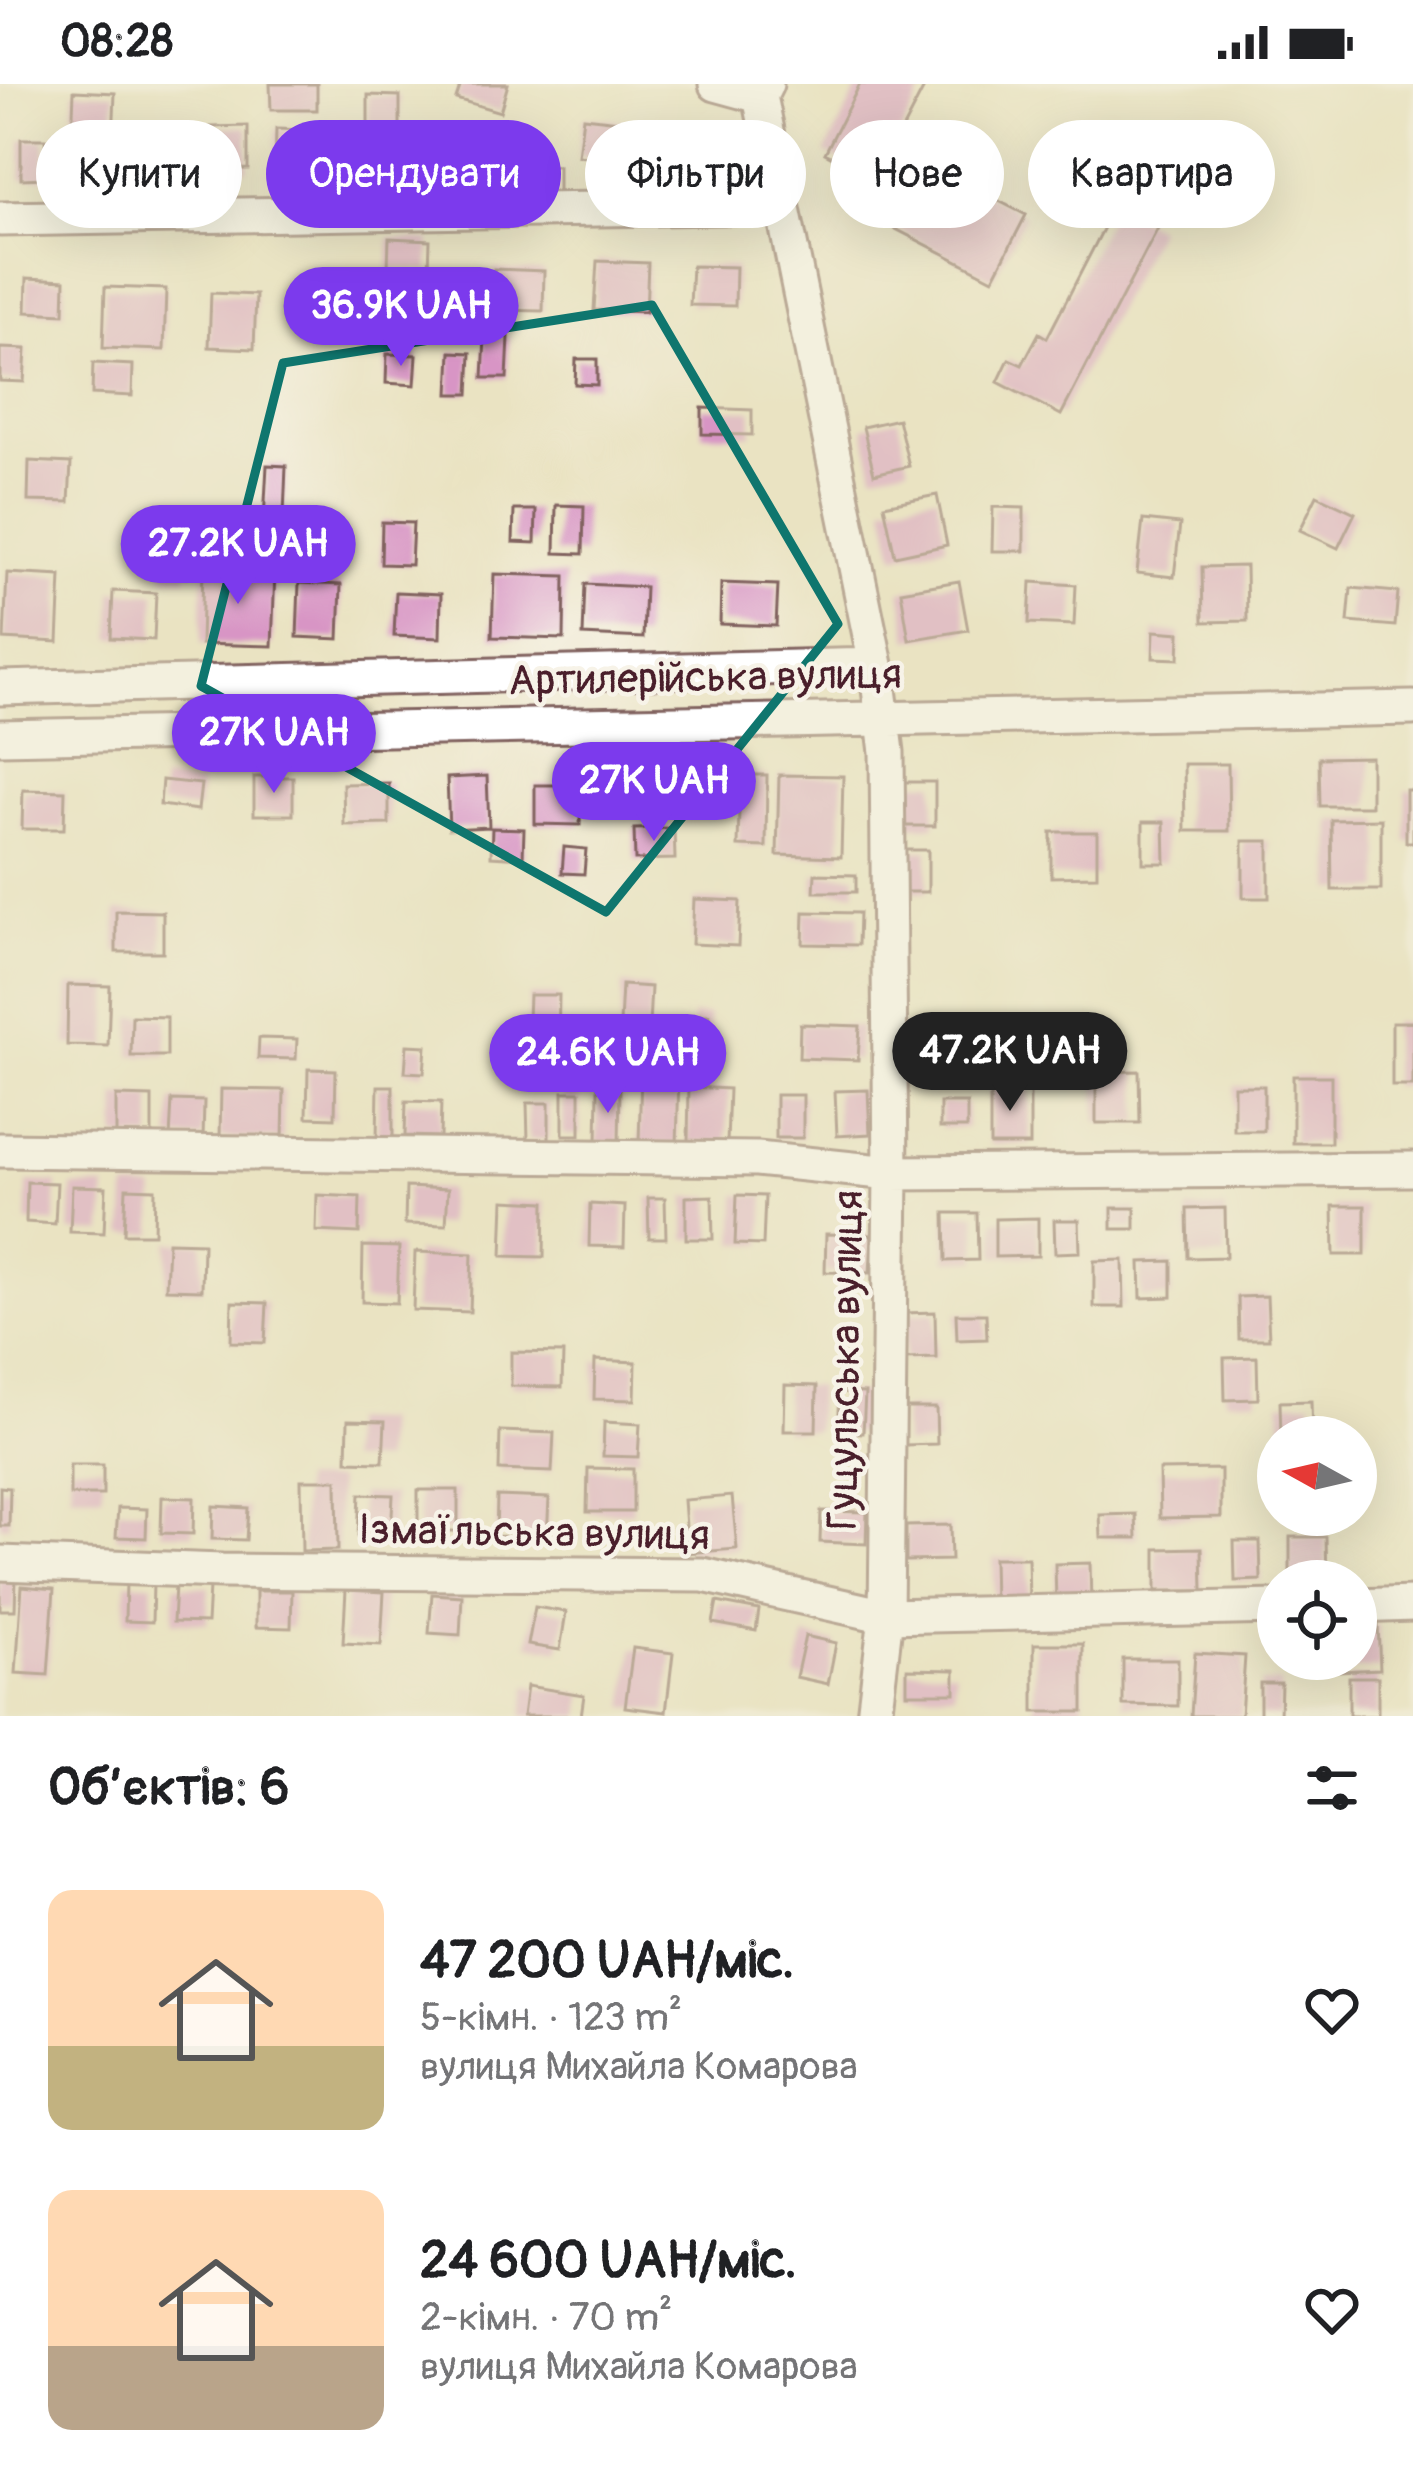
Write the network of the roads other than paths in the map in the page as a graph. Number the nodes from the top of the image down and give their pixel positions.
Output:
1 (716, 84) edge
2 (763, 90) edge
3 (768, 120) edge
4 (585, 209) edge
5 (0, 219) edge
6 (787, 228) edge
7 (876, 665) junction
8 (0, 688) edge
9 (1413, 708) edge
10 (884, 717) junction
11 (0, 737) edge
12 (0, 1150) edge
13 (1413, 1169) edge
14 (891, 1174) junction
15 (0, 1563) edge
16 (1413, 1604) edge
17 (1377, 1605) edge
18 (1257, 1607) edge
19 (886, 1616) junction
20 (874, 1716) edge

1 - 2 street
2 - 3 street, Гуцульська вулиця
4 - 5 street
6 - 7 street, Гуцульська вулиця
7 - 8 street
7 - 10 street, Гуцульська вулиця
9 - 10 street, Артилерійська вулиця
10 - 11 street, Артилерійська вулиця
10 - 14 street, Гуцульська вулиця
12 - 14 street
13 - 14 street
14 - 19 street, Гуцульська вулиця
15 - 19 street, Ізмаїльська вулиця
16 - 17 street
18 - 19 street, Ізмаїльська вулиця
19 - 20 street, Гуцульська вулиця

